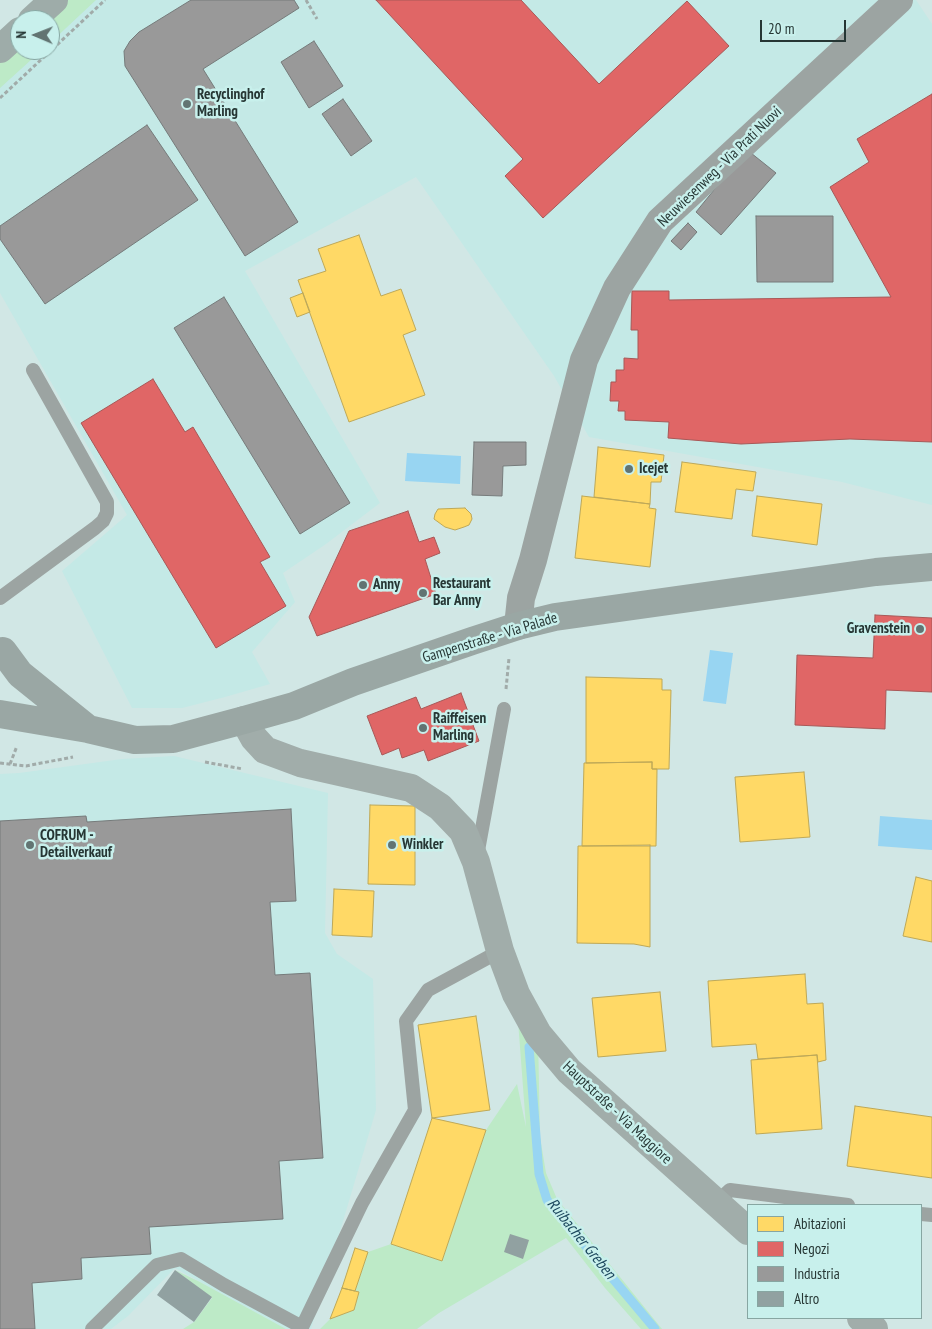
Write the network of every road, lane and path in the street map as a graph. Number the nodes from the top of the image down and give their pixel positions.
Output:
1 (54, 0) edge
2 (105, 0) edge
3 (306, 0) edge
4 (899, 0) edge
5 (43, 10) edge
6 (317, 19) dead end
7 (10, 40) edge
8 (0, 49) edge
9 (0, 98) edge
10 (33, 370) dead end
11 (932, 566) edge
12 (0, 598) edge
13 (518, 626) junction
14 (1, 653) edge
15 (504, 709) joint
16 (0, 714) edge
17 (244, 720) junction
18 (88, 729) junction
19 (476, 862) junction
20 (500, 951) junction
21 (716, 1203) junction
22 (840, 1204) edge
23 (747, 1230) edge
24 (862, 1319) edge
25 (92, 1329) edge
26 (874, 1329) edge

1 - 5 highway
2 - 9 path
3 - 6 path
4 - 13 street, Neuwiesenweg - Via Prati Nuovi
7 - 8 highway
10 - 12 lane
11 - 13 main road, Gampenstraße - Via Palade
13 - 15 path
13 - 17 main road, Gampenstraße - Via Palade
14 - 18 main road, Gampenstraße - Via Palade
15 - 19 lane
16 - 18 main road, Gampenstraße - Via Palade
17 - 18 main road, Gampenstraße - Via Palade
17 - 19 street, Hauptstraße - Via Maggiore
19 - 20 street, Hauptstraße - Via Maggiore
20 - 21 street, Hauptstraße - Via Maggiore
20 - 25 lane
21 - 22 lane
21 - 23 street, Hauptstraße - Via Maggiore
24 - 26 street

